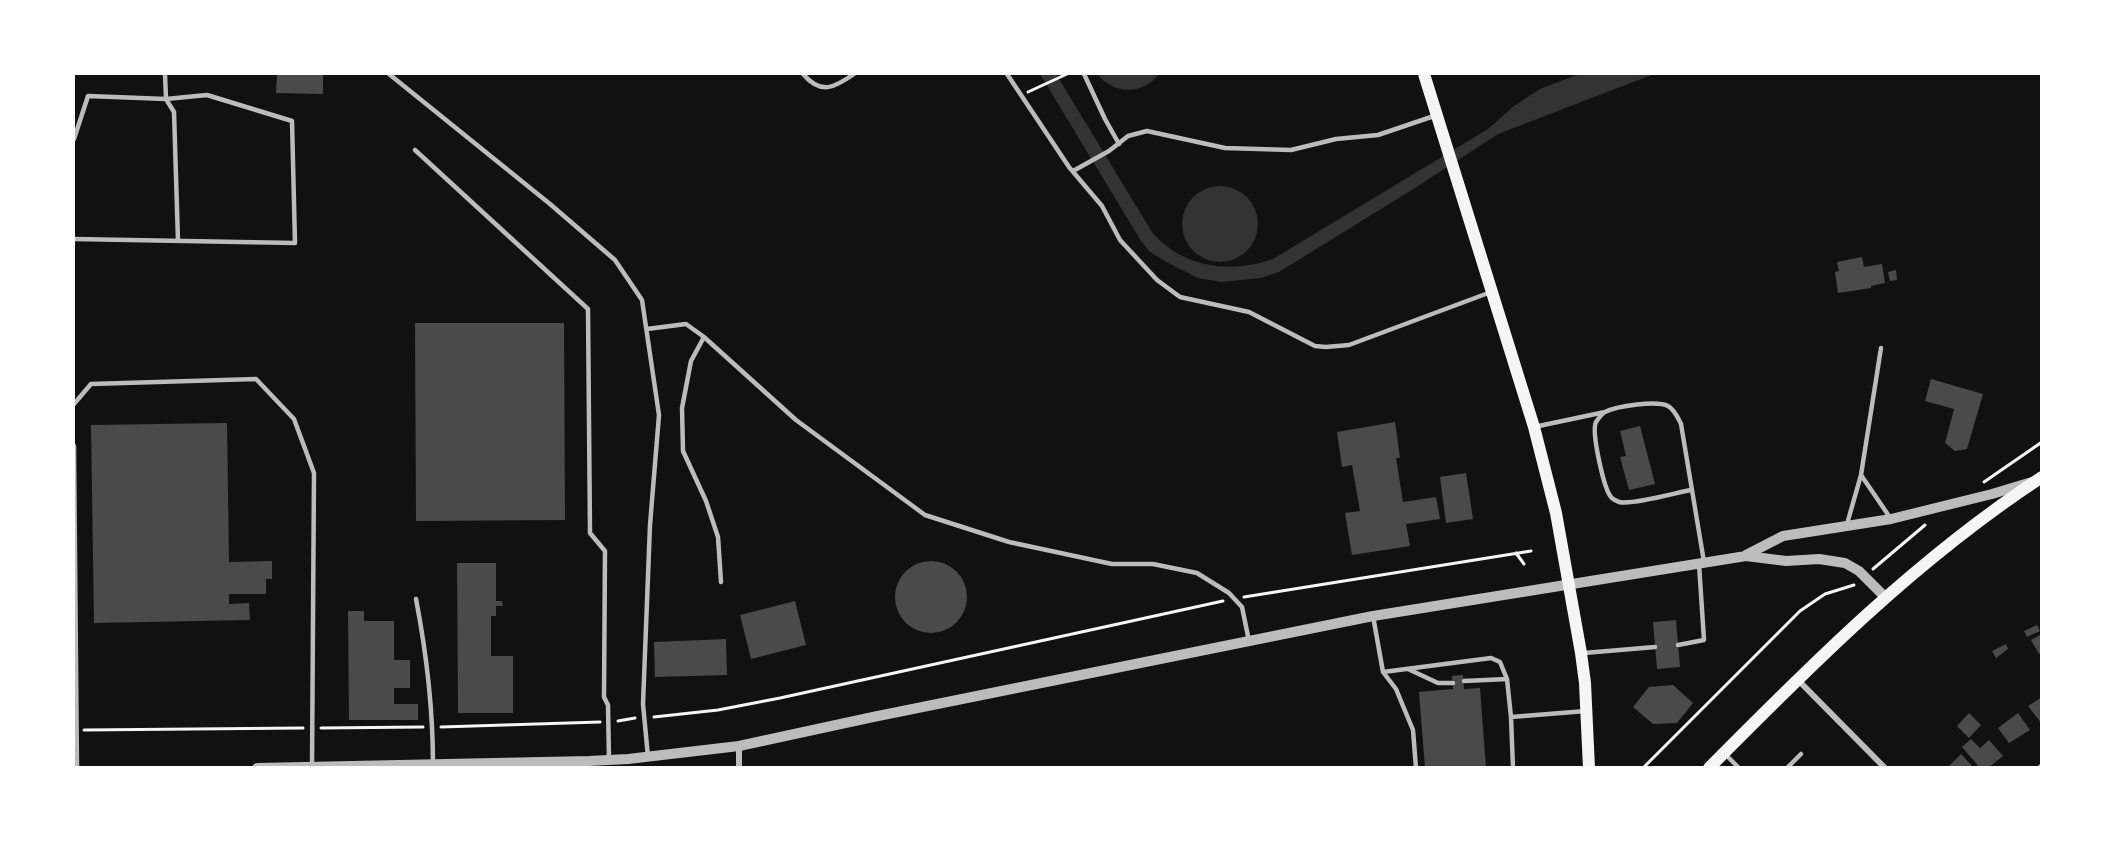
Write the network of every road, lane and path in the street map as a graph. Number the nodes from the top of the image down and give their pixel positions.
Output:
1 (165, 74) edge
2 (389, 74) edge
3 (803, 74) edge
4 (854, 74) edge
5 (1007, 74) edge
6 (1067, 74) edge
7 (1084, 74) edge
8 (1424, 74) edge
9 (1030, 91) dead end
10 (166, 99) junction
11 (1438, 119) junction
12 (74, 139) edge
13 (1119, 144) junction
14 (415, 150) dead end
15 (1073, 171) junction
16 (74, 239) edge
17 (178, 241) junction
18 (1491, 292) junction
19 (646, 329) junction
20 (704, 337) junction
21 (1881, 348) dead end
22 (74, 404) edge
23 (1605, 412) junction
24 (1534, 427) junction
25 (2042, 442) edge
26 (74, 446) edge
27 (1862, 475) junction
28 (2040, 478) edge
29 (1984, 482) dead end
30 (1691, 490) junction
31 (1891, 519) junction
32 (1930, 521) dead end
33 (1847, 526) junction
34 (1531, 551) dead end
35 (1516, 553) junction
36 (1746, 556) junction
37 (1702, 563) junction
38 (1524, 564) dead end
39 (1875, 567) dead end
40 (721, 582) dead end
41 (1570, 584) junction
42 (1852, 587) dead end
43 (1886, 598) junction
44 (416, 599) dead end
45 (1234, 599) junction
46 (1373, 616) junction
47 (1250, 641) junction
48 (1678, 645) dead end
49 (1655, 647) dead end
50 (1581, 653) junction
51 (1407, 669) junction
52 (1383, 672) junction
53 (1507, 679) junction
54 (1797, 680) junction
55 (1464, 681) dead end
56 (1453, 683) dead end
57 (1586, 711) junction
58 (655, 717) dead end
59 (1511, 717) junction
60 (634, 719) dead end
61 (617, 721) dead end
62 (600, 722) dead end
63 (424, 726) dead end
64 (441, 727) dead end
65 (305, 728) dead end
66 (320, 728) dead end
67 (84, 730) dead end
68 (740, 746) junction
69 (1724, 753) junction
70 (1800, 754) dead end
71 (648, 757) junction
72 (609, 760) junction
73 (433, 765) junction
74 (518, 766) edge
75 (312, 767) edge
76 (77, 768) edge
77 (257, 768) edge
78 (739, 768) edge
79 (1416, 768) edge
80 (1513, 768) edge
81 (1589, 768) edge
82 (1643, 768) edge
83 (1709, 768) edge
84 (1739, 768) edge
85 (1787, 768) edge
86 (1885, 768) edge

1 - 10 lane
2 - 19 lane
3 - 4 lane
5 - 15 lane
6 - 9 path
7 - 13 lane
8 - 11 main road
10 - 12 lane
10 - 17 lane
10 - 17 lane
11 - 13 lane
11 - 18 main road
13 - 15 lane
14 - 72 lane
15 - 18 lane
16 - 17 lane
18 - 24 main road
19 - 20 lane
19 - 71 lane
20 - 40 lane
20 - 45 lane
21 - 27 lane
22 - 75 lane
23 - 24 lane
23 - 30 lane
23 - 30 lane
24 - 41 main road
25 - 29 path
26 - 76 lane
27 - 31 lane
27 - 33 lane
28 - 31 street
28 - 43 main road
30 - 37 lane
31 - 33 street
32 - 39 path
33 - 36 street
34 - 35 path
35 - 38 path
35 - 45 path
36 - 37 street
36 - 43 street
37 - 41 street
37 - 48 lane
41 - 46 street
41 - 50 main road
42 - 82 path
43 - 54 main road
44 - 73 lane
45 - 47 lane
45 - 58 path
46 - 47 street
46 - 52 lane
47 - 68 street
49 - 50 lane
50 - 57 main road
51 - 52 lane
51 - 53 lane
51 - 56 lane
52 - 79 lane
53 - 55 lane
53 - 59 lane
54 - 69 main road
54 - 86 street
57 - 59 lane
57 - 81 main road
59 - 80 lane
60 - 61 path
62 - 64 path
63 - 66 path
65 - 67 path
68 - 71 street
68 - 78 street
69 - 83 main road
69 - 84 lane
70 - 85 lane
71 - 72 street
72 - 74 street
73 - 74 street
73 - 75 street
75 - 77 street

